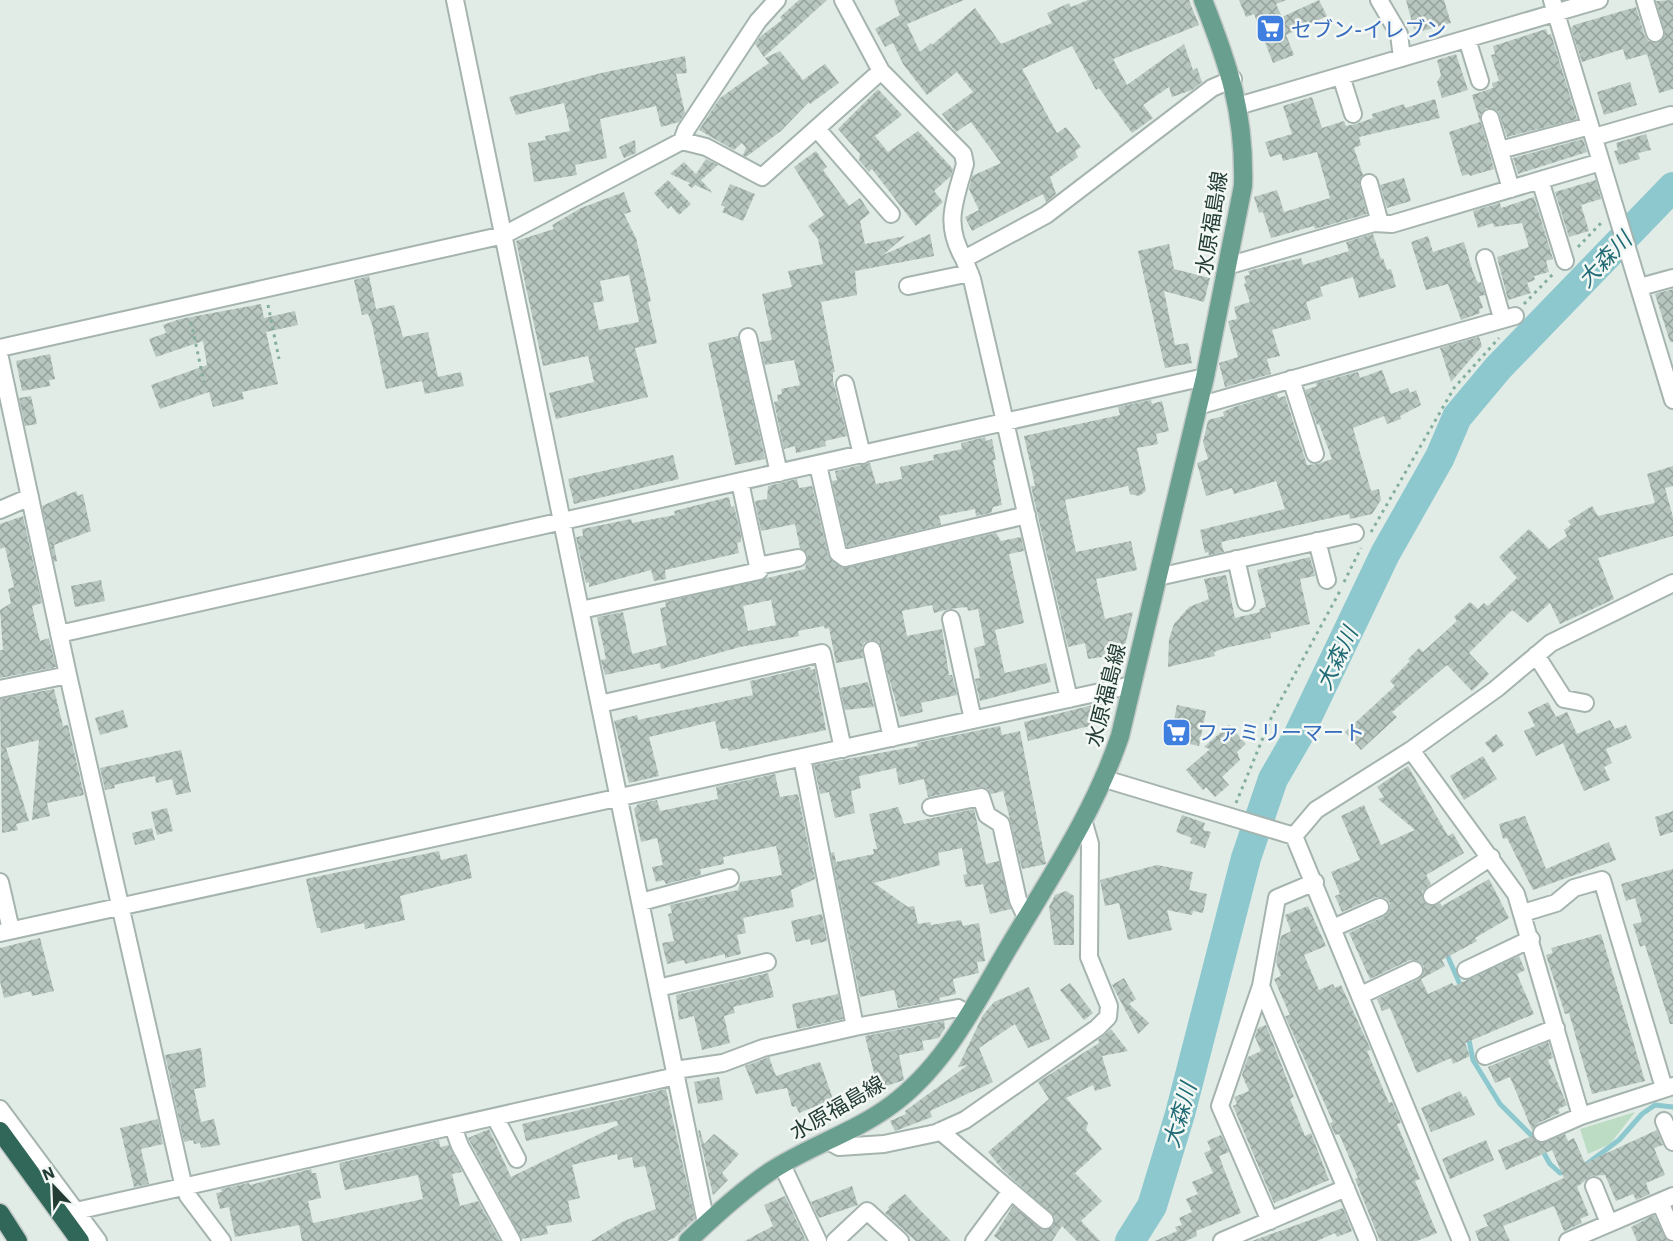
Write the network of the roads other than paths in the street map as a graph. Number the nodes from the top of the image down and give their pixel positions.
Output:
1 (455, 0) edge
2 (777, 0) edge
3 (843, 0) edge
4 (1205, 0) edge
5 (1379, 0) edge
6 (1599, 0) edge
7 (1645, 0) edge
8 (1554, 6) edge
9 (1655, 33) dead end
10 (1467, 39) junction
11 (1402, 58) junction
12 (881, 71) junction
13 (1341, 76) junction
14 (1233, 79) junction
15 (1480, 81) dead end
16 (1238, 106) junction
17 (1353, 114) dead end
18 (1671, 115) dead end
19 (1490, 118) dead end
20 (817, 129) junction
21 (1592, 132) junction
22 (682, 141) junction
23 (1500, 150) junction
24 (1601, 162) junction
25 (1540, 180) junction
26 (1369, 183) dead end
27 (1511, 189) junction
28 (891, 214) dead end
29 (1380, 223) junction
30 (504, 236) junction
31 (1485, 258) dead end
32 (1565, 261) road end
33 (967, 266) junction
34 (1227, 266) junction
35 (1673, 278) edge
36 (1638, 279) junction
37 (908, 286) dead end
38 (748, 337) dead end
39 (0, 348) edge
40 (0, 358) edge
41 (1205, 377) junction
42 (1291, 379) junction
43 (845, 384) dead end
44 (1673, 400) edge
45 (1198, 406) junction
46 (1006, 422) junction
47 (1315, 454) dead end
48 (862, 455) junction
49 (818, 465) junction
50 (779, 473) junction
51 (740, 482) junction
52 (30, 498) junction
53 (0, 510) edge
54 (1027, 515) junction
55 (564, 522) junction
56 (1355, 533) dead end
57 (1317, 541) junction
58 (798, 558) dead end
59 (1236, 559) junction
60 (758, 566) junction
61 (1158, 576) junction
62 (1327, 580) dead end
63 (1673, 583) edge
64 (1246, 602) dead end
65 (581, 610) junction
66 (951, 619) dead end
67 (59, 634) junction
68 (872, 650) dead end
69 (1536, 655) junction
70 (68, 675) junction
71 (1132, 686) junction
72 (0, 689) edge
73 (1069, 699) junction
74 (1585, 703) dead end
75 (600, 704) junction
76 (973, 720) junction
77 (892, 738) junction
78 (843, 749) junction
79 (1411, 750) junction
80 (802, 758) junction
81 (1105, 779) junction
82 (619, 797) junction
83 (931, 807) dead end
84 (1084, 823) junction
85 (1291, 835) junction
86 (1491, 857) junction
87 (730, 878) dead end
88 (0, 882) edge
89 (1315, 882) junction
90 (1432, 896) dead end
91 (641, 902) junction
92 (120, 906) junction
93 (1380, 907) dead end
94 (1523, 913) junction
95 (1026, 917) junction
96 (1333, 928) junction
97 (5, 932) edge
98 (1531, 939) junction
99 (767, 962) dead end
100 (1414, 970) dead end
101 (1466, 970) dead end
102 (1261, 986) junction
103 (658, 988) junction
104 (1360, 995) junction
105 (968, 1014) junction
106 (855, 1028) junction
107 (1556, 1028) junction
108 (1485, 1056) dead end
109 (676, 1073) junction
110 (1669, 1087) edge
111 (0, 1109) edge
112 (1581, 1116) junction
113 (495, 1117) junction
114 (1664, 1121) dead end
115 (453, 1127) junction
116 (0, 1131) edge
117 (940, 1131) junction
118 (1542, 1132) dead end
119 (828, 1141) junction
120 (1673, 1142) edge
121 (518, 1159) dead end
122 (782, 1165) junction
123 (1594, 1186) dead end
124 (185, 1188) junction
125 (1346, 1188) junction
126 (1011, 1191) junction
127 (1666, 1199) edge
128 (76, 1211) junction
129 (0, 1213) edge
130 (1045, 1220) dead end
131 (1270, 1221) junction
132 (706, 1223) junction
133 (1609, 1223) junction
134 (1673, 1232) edge
135 (18, 1241) edge
136 (80, 1241) edge
137 (98, 1241) edge
138 (222, 1241) edge
139 (512, 1241) edge
140 (688, 1241) edge
141 (818, 1241) edge
142 (835, 1241) edge
143 (900, 1241) edge
144 (974, 1241) edge
145 (1222, 1241) edge
146 (1368, 1241) edge
147 (1461, 1241) edge
148 (1568, 1241) edge

1 - 30 street
2 - 22 street
3 - 12 street
4 - 14 main road, 水原福島線
5 - 11 street
6 - 8 street
7 - 9 street
8 - 10 street
8 - 21 street
10 - 11 street
10 - 15 street
11 - 13 street
12 - 20 street
12 - 33 street
13 - 16 street
13 - 17 street
14 - 16 main road, 水原福島線
14 - 33 street
16 - 34 main road, 水原福島線
18 - 21 street
19 - 23 street
20 - 22 street
20 - 28 street
21 - 23 street
21 - 24 street
22 - 30 street
23 - 27 street
24 - 25 street
24 - 36 street
25 - 27 street
25 - 32 street
26 - 29 street
27 - 29 street
29 - 34 street
30 - 39 street
30 - 55 street
31 - 42 street
33 - 37 street
33 - 46 street
34 - 41 main road, 水原福島線
35 - 36 street
36 - 44 street
38 - 50 street
40 - 52 street
41 - 45 main road, 水原福島線
41 - 46 street
42 - 45 street
42 - 47 street
43 - 48 street
45 - 61 main road, 水原福島線
46 - 48 street
46 - 54 street
48 - 49 street
49 - 50 street
49 - 54 street
50 - 51 street
51 - 55 street
51 - 60 street
52 - 53 street
52 - 67 street
54 - 73 street
55 - 65 street
55 - 67 street
56 - 57 street
57 - 59 street
57 - 62 street
58 - 60 street
59 - 61 street
59 - 64 street
60 - 65 street
61 - 71 main road, 水原福島線
63 - 69 street
65 - 75 street
66 - 76 street
67 - 70 street
68 - 77 street
69 - 74 street
69 - 79 street
70 - 72 street
70 - 92 street
71 - 73 street
71 - 81 main road, 水原福島線
73 - 76 street
75 - 78 street
75 - 82 street
76 - 77 street
77 - 78 street
78 - 80 street
79 - 85 street
79 - 86 street
80 - 82 street
80 - 106 street
81 - 84 main road, 水原福島線
81 - 85 street
82 - 91 street
82 - 92 street
83 - 95 street
84 - 95 main road, 水原福島線
84 - 117 street
85 - 89 street
86 - 90 street
86 - 94 street
87 - 91 street
88 - 97 street
89 - 96 street
89 - 102 street
91 - 103 street
92 - 97 street
92 - 124 street
93 - 96 street
94 - 98 street
94 - 110 street
95 - 105 main road, 水原福島線
96 - 104 street
98 - 101 street
98 - 107 street
99 - 103 street
100 - 104 street
102 - 125 street
102 - 131 street
103 - 109 street
104 - 147 street
105 - 106 street
105 - 119 main road, 水原福島線
106 - 109 street
107 - 108 street
107 - 112 street
109 - 113 street
109 - 132 street
110 - 112 street
111 - 128 street
112 - 118 street
113 - 115 street
113 - 121 street
114 - 120 street
115 - 124 street
115 - 139 street
116 - 136 highway
117 - 119 street
117 - 126 street
119 - 122 main road, 水原福島線
122 - 132 main road, 水原福島線
122 - 141 street
123 - 133 street
124 - 128 street
124 - 138 street
125 - 131 street
125 - 146 street
126 - 130 street
126 - 144 street
127 - 133 street
127 - 134 street
128 - 137 street
129 - 135 highway
131 - 145 street
132 - 140 main road, 水原福島線
133 - 148 street
142 - 143 street

